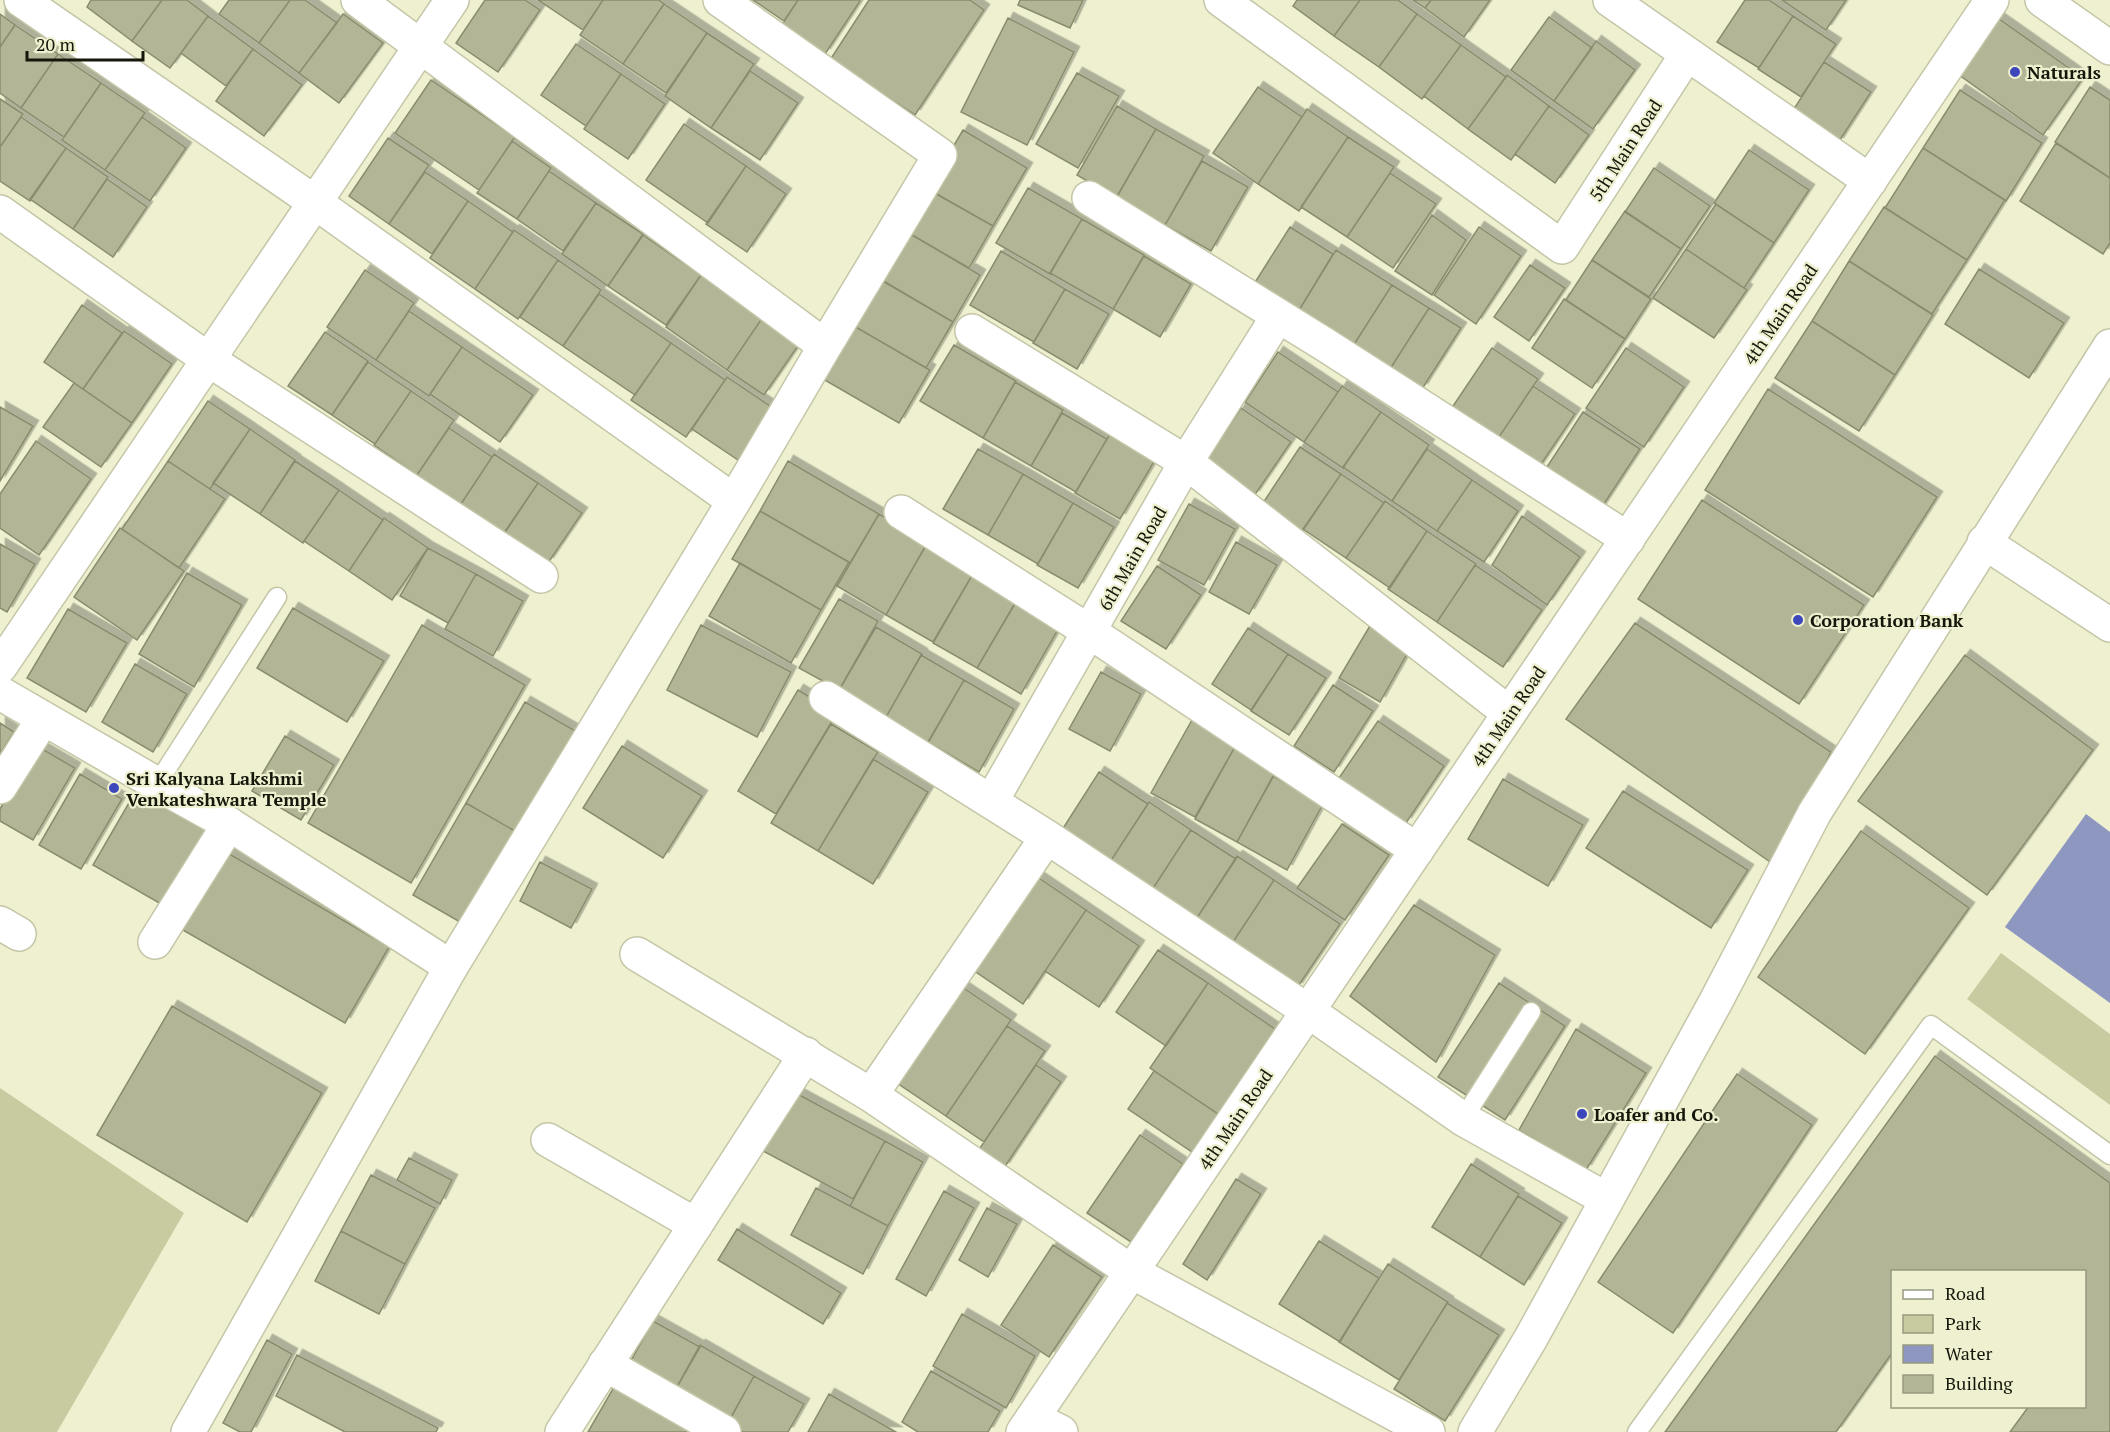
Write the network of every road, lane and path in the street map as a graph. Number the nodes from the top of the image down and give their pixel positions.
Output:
1 (21, 0) edge
2 (358, 0) edge
3 (452, 0) edge
4 (720, 0) edge
5 (1221, 0) edge
6 (1611, 0) edge
7 (1992, 0) edge
8 (2042, 0) edge
9 (421, 48) junction
10 (2110, 48) edge
11 (1687, 54) junction
12 (1870, 181) junction
13 (1089, 198) dead end
14 (316, 202) junction
15 (0, 212) edge
16 (1278, 316) junction
17 (972, 331) dead end
18 (825, 346) junction
19 (2110, 346) edge
20 (209, 360) junction
21 (1186, 462) junction
22 (734, 501) junction
23 (901, 512) dead end
24 (1628, 539) junction
25 (1984, 542) junction
26 (541, 576) dead end
27 (277, 597) dead end
28 (2110, 625) edge
29 (1090, 632) junction
30 (0, 667) edge
31 (0, 693) edge
32 (826, 698) dead end
33 (1509, 713) junction
34 (42, 719) junction
35 (157, 784) junction
36 (0, 787) edge
37 (991, 802) junction
38 (229, 824) junction
39 (1047, 837) junction
40 (1417, 850) junction
41 (155, 942) dead end
42 (637, 954) dead end
43 (451, 967) junction
44 (1308, 1011) junction
45 (1531, 1012) dead end
46 (806, 1054) junction
47 (871, 1095) junction
48 (1462, 1119) junction
49 (548, 1140) dead end
50 (2110, 1155) edge
51 (1606, 1200) junction
52 (696, 1224) junction
53 (1132, 1272) junction
54 (605, 1364) junction
55 (1028, 1425) edge
56 (188, 1432) edge
57 (562, 1432) edge
58 (724, 1432) edge
59 (1061, 1432) edge
60 (1428, 1432) edge
61 (1475, 1432) edge
62 (1637, 1432) edge

1 - 14 street
2 - 9 street
3 - 9 street
4 - 18 street
5 - 11 street, 5th Main Road
6 - 11 street
7 - 12 street, 4th Main Road
8 - 10 street
9 - 14 street
9 - 18 street
11 - 12 street
12 - 24 street, 4th Main Road
13 - 16 street
14 - 20 street
14 - 22 street
15 - 20 street
16 - 21 street, 6th Main Road
16 - 24 street
17 - 21 street
18 - 22 street
19 - 25 street
20 - 26 street
20 - 30 street
21 - 29 street, 6th Main Road
21 - 33 street
22 - 43 street
23 - 29 street
24 - 33 street, 4th Main Road
25 - 28 street
25 - 51 street
27 - 35 lane
29 - 37 street, 6th Main Road
29 - 40 street
31 - 34 street
32 - 37 street
33 - 40 street, 4th Main Road
34 - 35 street
34 - 36 street
35 - 38 street
37 - 39 street
38 - 41 street
38 - 43 street
39 - 44 street
39 - 47 street
40 - 44 street, 4th Main Road
42 - 46 street
43 - 56 street
44 - 48 street
44 - 53 street, 4th Main Road
45 - 48 lane
46 - 47 street
46 - 52 street
47 - 53 street
48 - 51 street
49 - 52 street
50 - 62 lane
51 - 61 street
52 - 54 street
53 - 55 street, 4th Main Road
53 - 60 street
54 - 57 street
54 - 58 street
55 - 59 street

